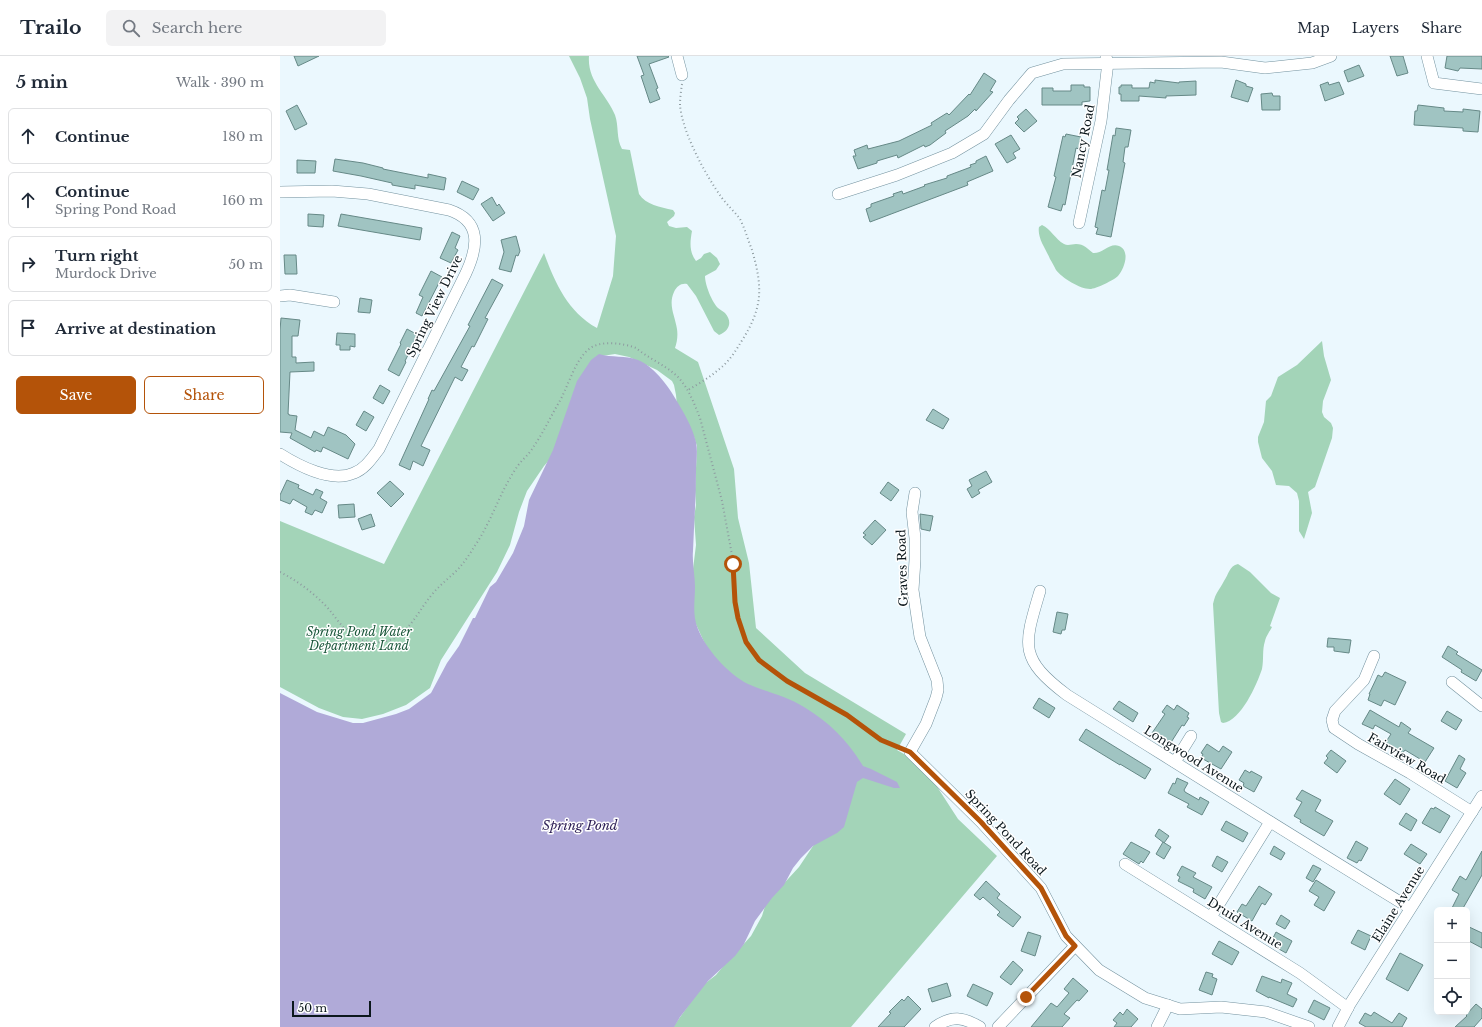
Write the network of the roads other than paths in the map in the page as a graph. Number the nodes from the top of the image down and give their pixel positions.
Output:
1 (677, 56) edge
2 (1331, 56) edge
3 (1427, 56) edge
4 (1107, 59) edge
5 (1244, 61) edge
6 (682, 75) road end
7 (1482, 89) edge
8 (280, 192) edge
9 (838, 194) dead end
10 (1079, 223) dead end
11 (280, 296) edge
12 (334, 302) dead end
13 (280, 454) edge
14 (915, 493) dead end
15 (1040, 590) dead end
16 (1374, 656) dead end
17 (1452, 682) dead end
18 (1482, 706) edge
19 (1191, 736) dead end
20 (910, 752) joint
21 (1175, 762) junction
22 (1482, 796) edge
23 (1472, 812) junction
24 (1270, 822) junction
25 (1125, 864) dead end
26 (1410, 908) junction
27 (1211, 917) junction
28 (1075, 946) junction
29 (1168, 1005) junction
30 (1348, 1008) junction
31 (935, 1027) edge
32 (980, 1027) edge
33 (998, 1027) edge
34 (1157, 1027) edge
35 (1308, 1027) edge
36 (1338, 1027) edge

1 - 6 street
2 - 5 street
3 - 7 street
4 - 5 street
4 - 9 street
4 - 10 street, Nancy Road
8 - 13 street, Spring View Drive
11 - 12 street
14 - 20 street, Graves Road
15 - 21 street, Longwood Avenue
16 - 23 street, Fairview Road
17 - 18 street
19 - 21 street
20 - 28 street, Spring Pond Road
21 - 24 street, Longwood Avenue
22 - 23 street, Elaine Avenue
23 - 26 street, Elaine Avenue
24 - 26 street, Longwood Avenue
24 - 27 street
25 - 27 street, Druid Avenue
26 - 30 street, Elaine Avenue
27 - 30 street, Druid Avenue
28 - 29 street, Spring Pond Road
28 - 33 street
29 - 34 street
29 - 35 street, Spring Pond Road
30 - 36 street, Elaine Avenue
31 - 32 street

